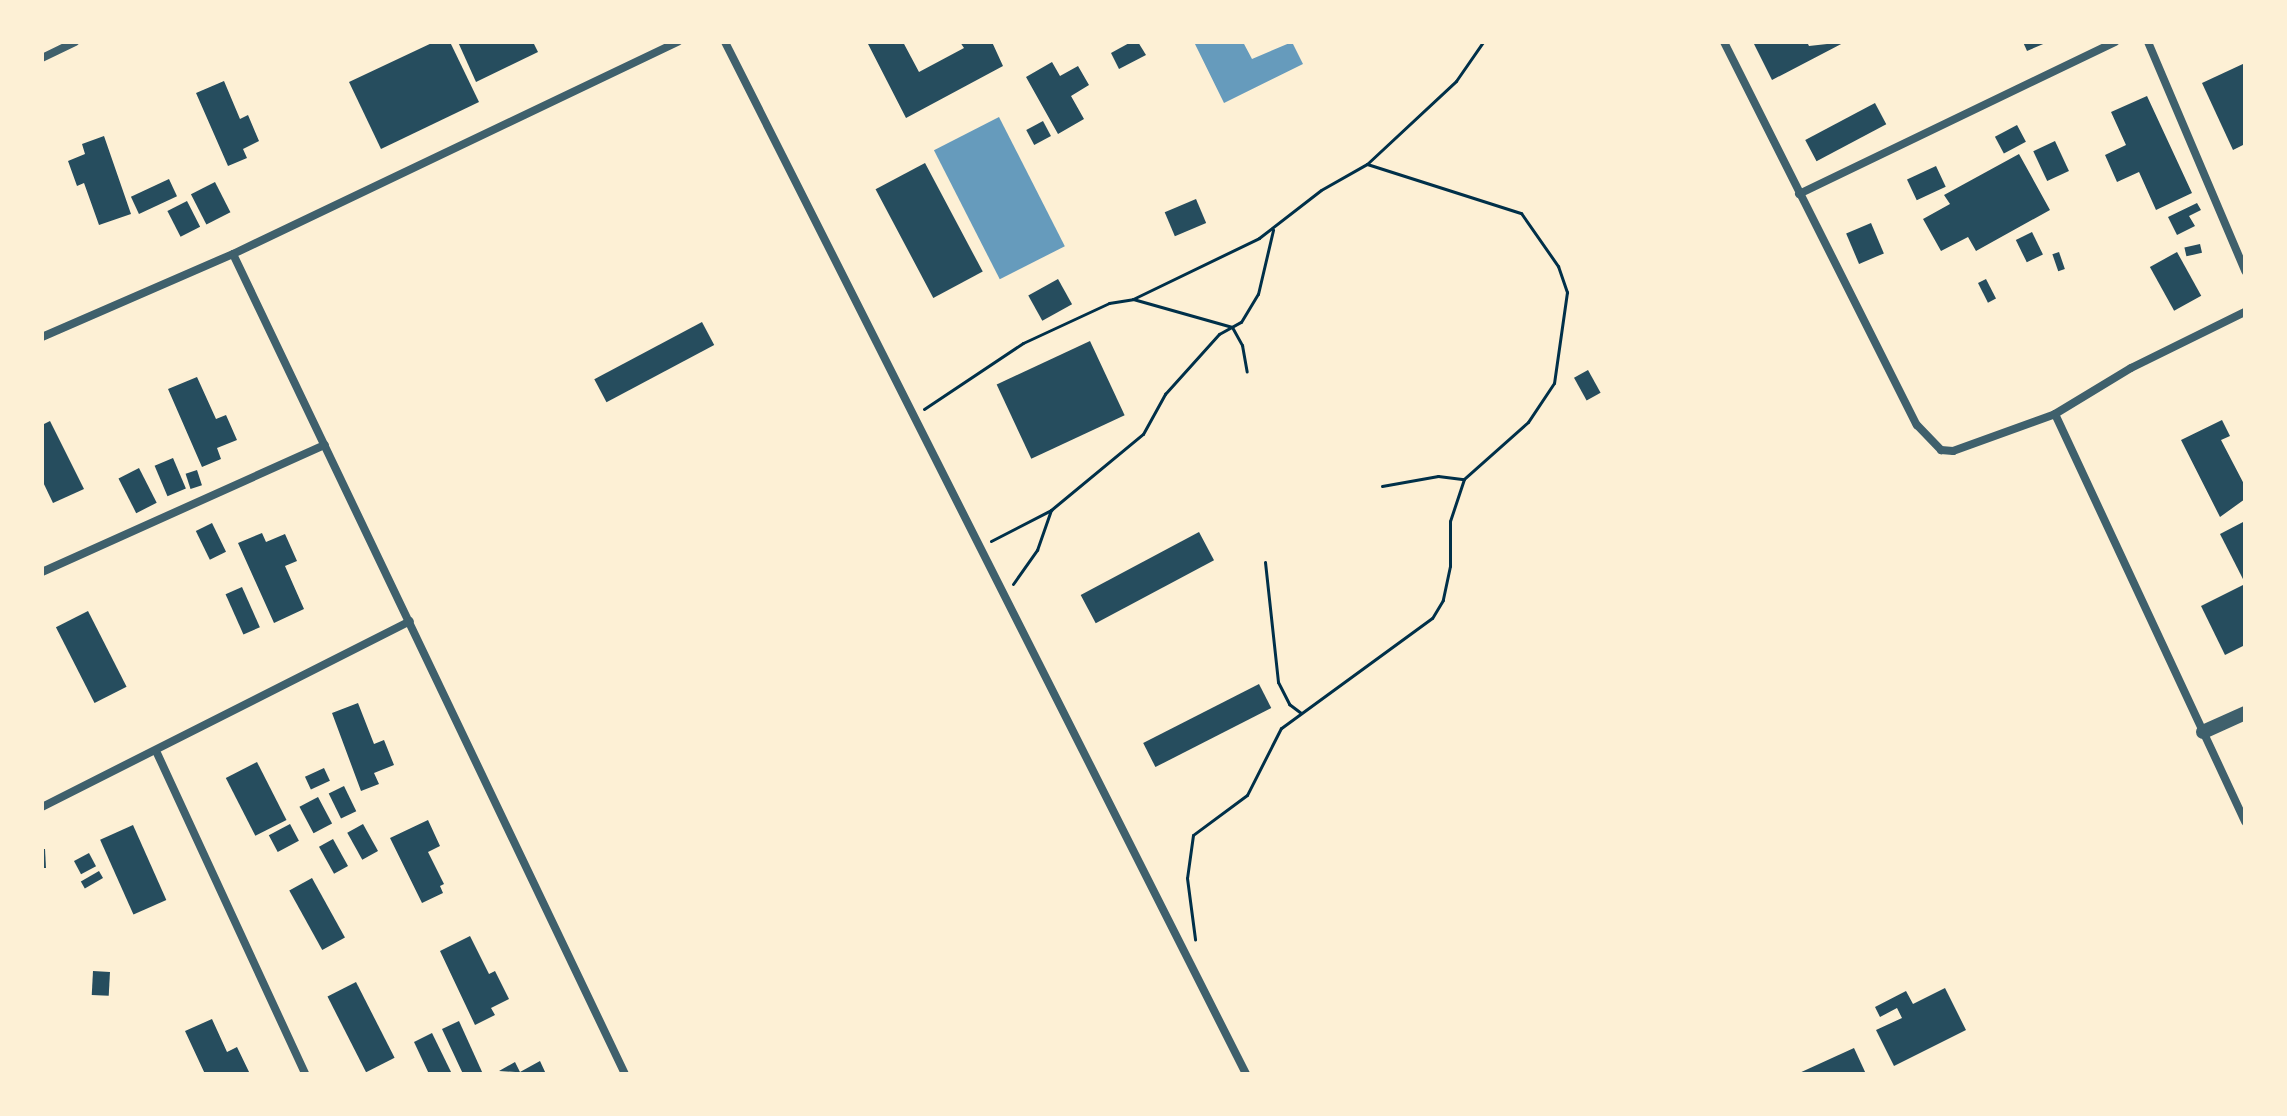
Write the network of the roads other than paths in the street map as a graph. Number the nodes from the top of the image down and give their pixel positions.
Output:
1 (75, 42) edge
2 (678, 42) edge
3 (725, 42) edge
4 (1724, 42) edge
5 (2115, 42) edge
6 (2148, 42) edge
7 (42, 58) edge
8 (1799, 194) junction
9 (233, 254) junction
10 (2245, 271) edge
11 (2245, 312) edge
12 (42, 337) edge
13 (2055, 414) junction
14 (325, 445) junction
15 (42, 572) edge
16 (410, 621) junction
17 (2245, 713) edge
18 (2203, 732) junction
19 (157, 753) junction
20 (42, 807) edge
21 (2245, 822) edge
22 (305, 1074) edge
23 (625, 1074) edge
24 (1246, 1074) edge

1 - 7 street
2 - 9 street
3 - 24 street
4 - 8 street
5 - 8 street
6 - 10 street
8 - 13 street
9 - 12 street
9 - 14 street
11 - 13 street
13 - 18 street
14 - 15 street
14 - 16 street
16 - 19 street
16 - 23 street
17 - 18 street
18 - 21 street
19 - 20 street
19 - 22 street

